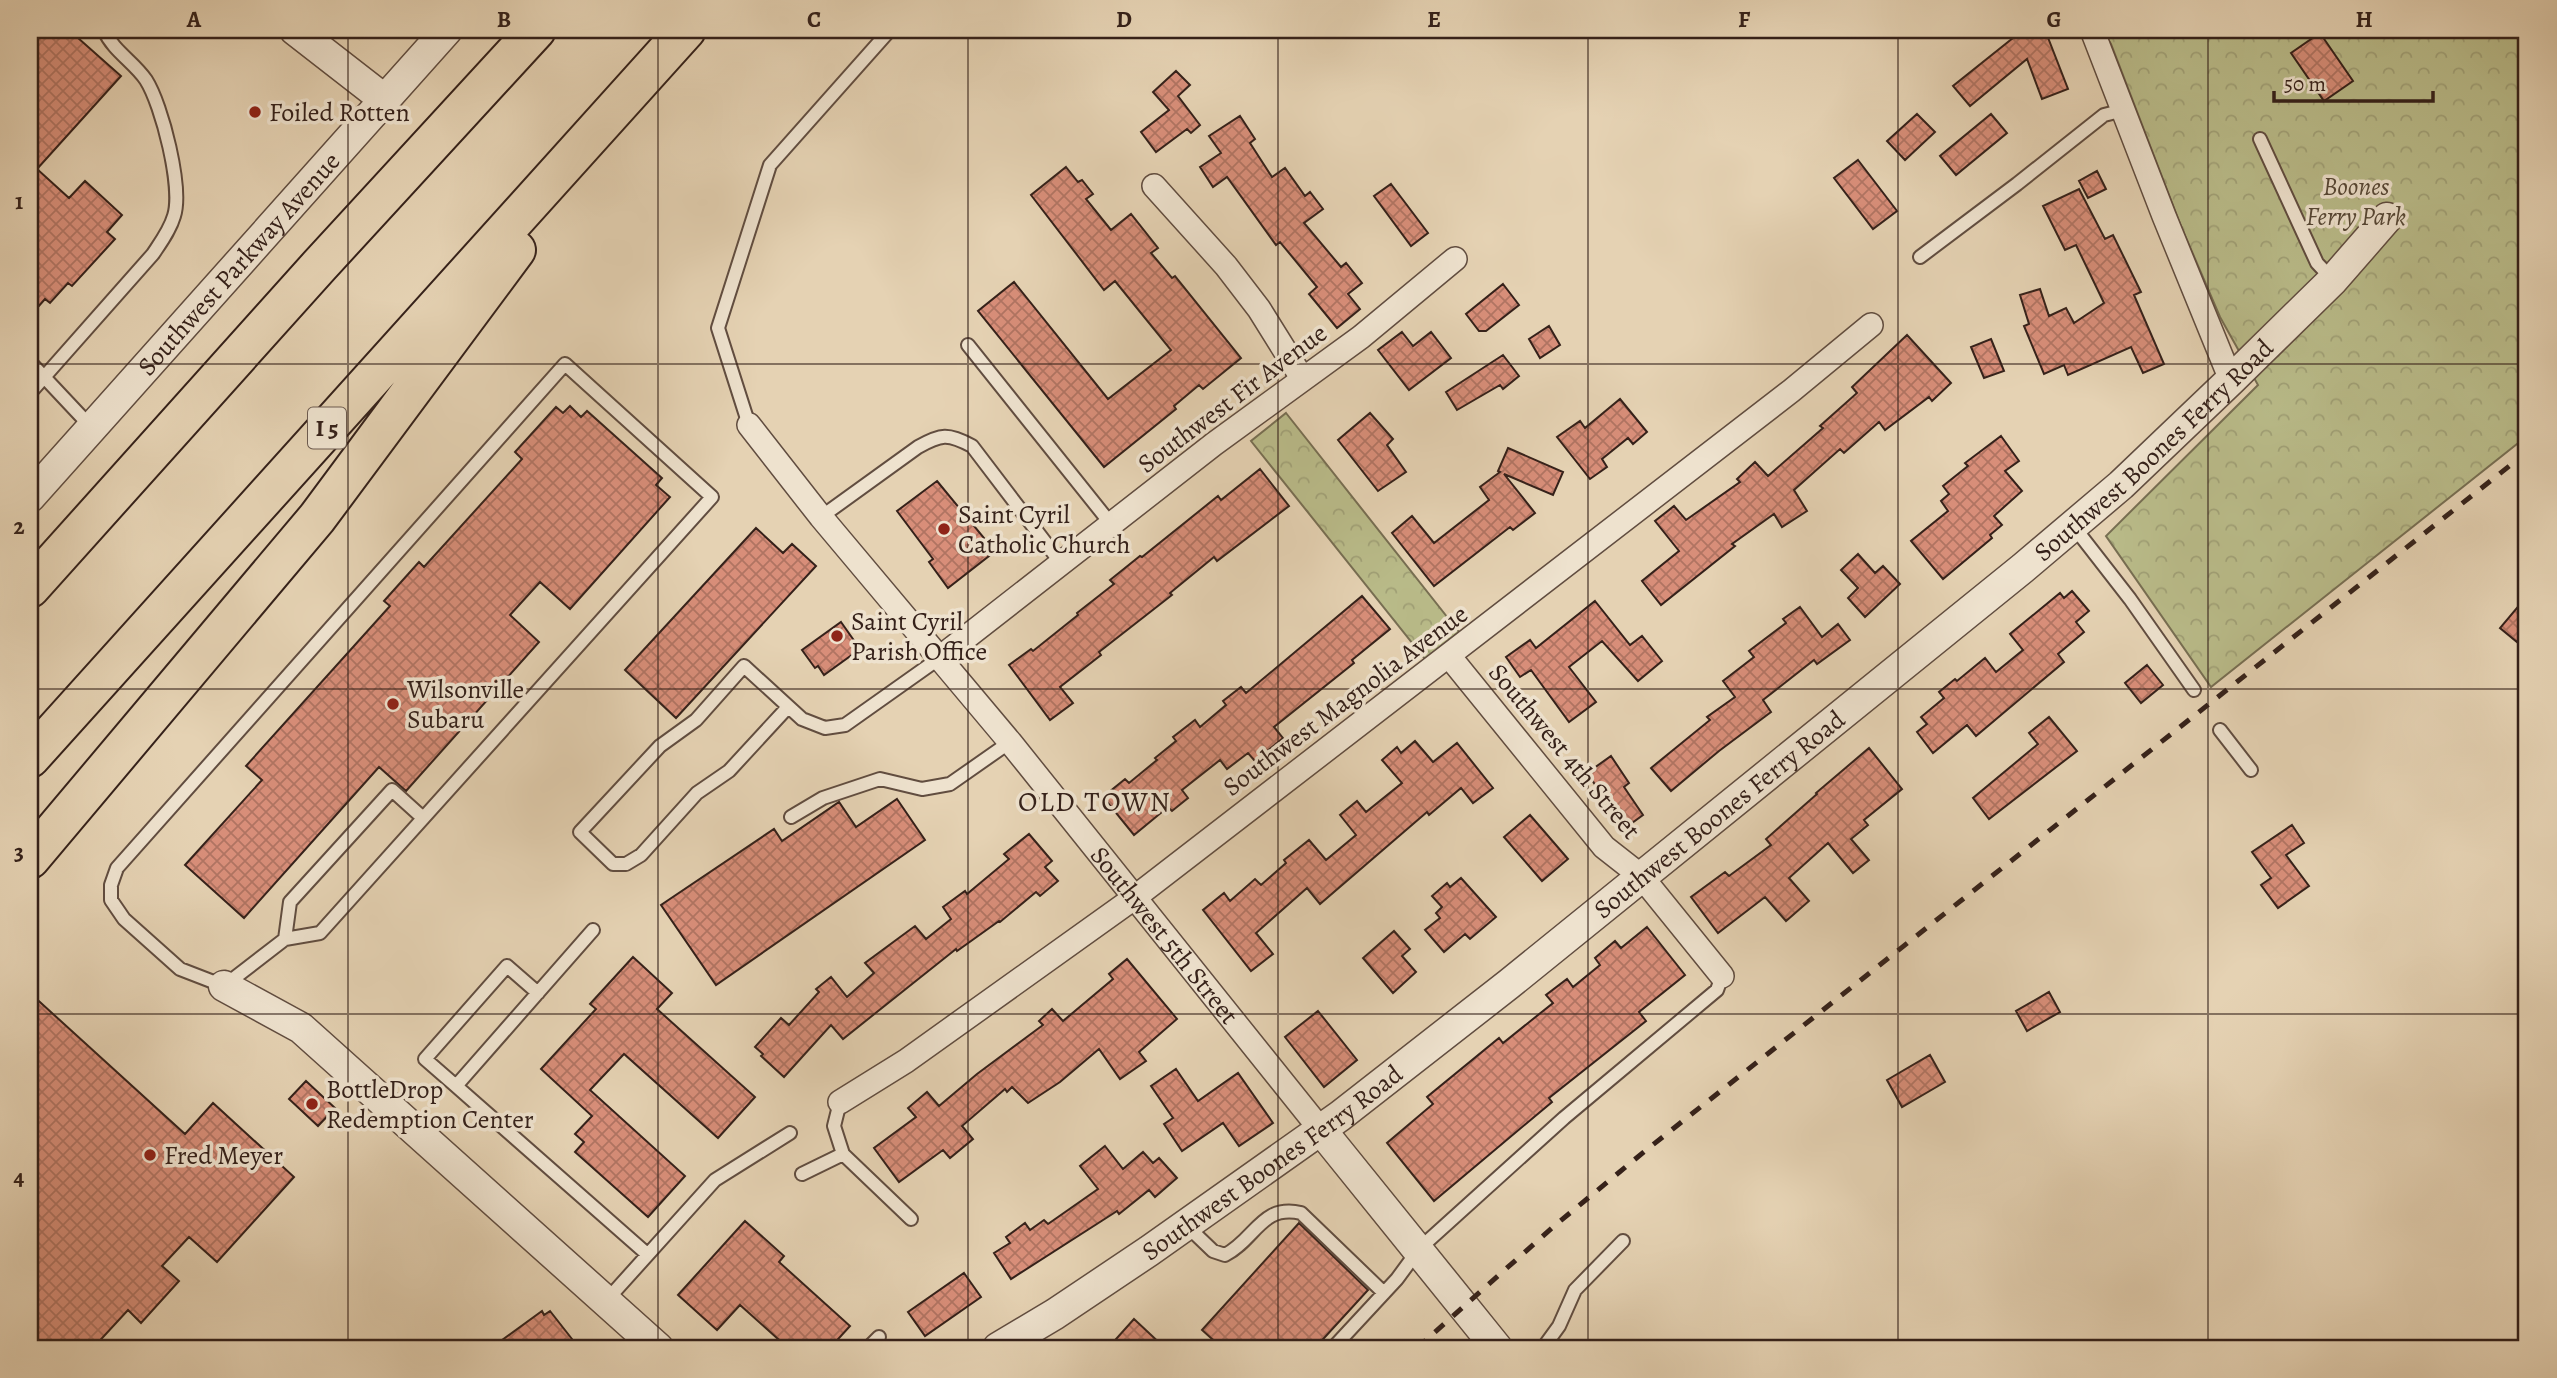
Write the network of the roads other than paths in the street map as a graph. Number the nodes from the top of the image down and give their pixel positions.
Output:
1 (104, 30) edge
2 (295, 30) edge
3 (447, 30) edge
4 (536, 30) edge
5 (686, 30) edge
6 (890, 30) edge
7 (2092, 30) edge
8 (625, 98) junction
9 (385, 100) junction
10 (2124, 110) junction
11 (2260, 139) dead end
12 (1154, 186) dead end
13 (2387, 218) dead end
14 (1920, 257) dead end
15 (1455, 259) dead end
16 (2333, 280) junction
17 (1871, 325) dead end
18 (968, 345) dead end
19 (30, 362) edge
20 (43, 377) junction
21 (1302, 379) junction
22 (2231, 380) junction
23 (30, 393) edge
24 (749, 425) joint
25 (93, 428) junction
26 (30, 497) edge
27 (821, 517) junction
28 (1111, 524) junction
29 (2074, 527) junction
30 (1061, 563) junction
31 (30, 588) edge
32 (1449, 656) junction
33 (941, 657) junction
34 (2194, 690) dead end
35 (788, 707) junction
36 (2220, 730) dead end
37 (1010, 742) junction
38 (30, 758) edge
39 (2251, 770) dead end
40 (791, 817) dead end
41 (423, 818) junction
42 (30, 859) edge
43 (1641, 876) junction
44 (1133, 898) junction
45 (593, 930) dead end
46 (285, 939) junction
47 (1722, 976) joint
48 (223, 986) junction
49 (538, 993) junction
50 (456, 1086) junction
51 (839, 1102) joint
52 (1321, 1130) junction
53 (790, 1133) dead end
54 (843, 1154) junction
55 (802, 1174) dead end
56 (911, 1219) dead end
57 (1187, 1225) junction
58 (1623, 1241) dead end
59 (1419, 1249) junction
60 (647, 1254) junction
61 (1384, 1293) junction
62 (605, 1302) junction
63 (879, 1337) dead end
64 (658, 1348) edge
65 (868, 1348) edge
66 (998, 1348) edge
67 (1333, 1348) edge
68 (1497, 1348) edge
69 (1543, 1348) edge

1 - 20 lane
2 - 9 street
3 - 9 street, Southwest Parkway Avenue
4 - 31 highway
5 - 8 highway, I 5
6 - 24 lane
7 - 10 street
8 - 38 highway, I 5
8 - 42 highway, I 5
9 - 25 street, Southwest Parkway Avenue
10 - 14 lane
10 - 22 street
11 - 16 lane
12 - 21 street
13 - 16 street, Southwest Boones Ferry Road
15 - 21 street, Southwest Fir Avenue
16 - 22 street, Southwest Boones Ferry Road
17 - 32 street, Southwest Magnolia Avenue
18 - 28 lane
19 - 20 lane
20 - 23 lane
20 - 25 lane
21 - 28 street, Southwest Fir Avenue
22 - 29 street, Southwest Boones Ferry Road
24 - 27 street, Southwest 5th Street
25 - 26 street, Southwest Parkway Avenue
27 - 30 lane
27 - 33 street, Southwest 5th Street
28 - 30 street, Southwest Fir Avenue
29 - 34 lane
29 - 43 street, Southwest Boones Ferry Road
30 - 33 street, Southwest Fir Avenue
32 - 43 street, Southwest 4th Street
32 - 44 street, Southwest Magnolia Avenue
33 - 35 lane
33 - 37 street, Southwest 5th Street
35 - 35 lane
36 - 39 lane
37 - 40 lane
37 - 44 street, Southwest 5th Street
41 - 46 lane
41 - 46 lane
41 - 48 lane
43 - 47 street, Southwest 4th Street
43 - 52 street, Southwest Boones Ferry Road
44 - 51 street, Southwest Magnolia Avenue
44 - 52 street, Southwest 5th Street
45 - 49 lane
46 - 48 lane
47 - 59 lane
48 - 62 street
49 - 50 lane
49 - 50 lane
50 - 60 lane
51 - 54 lane
52 - 57 street, Southwest Boones Ferry Road
52 - 59 street, Southwest 5th Street
53 - 60 lane
54 - 55 lane
54 - 56 lane
57 - 61 lane
57 - 66 street, Southwest Boones Ferry Road
58 - 69 lane
59 - 61 lane
59 - 68 street, Southwest 5th Street
60 - 62 lane
61 - 67 lane
62 - 64 street
63 - 65 lane

